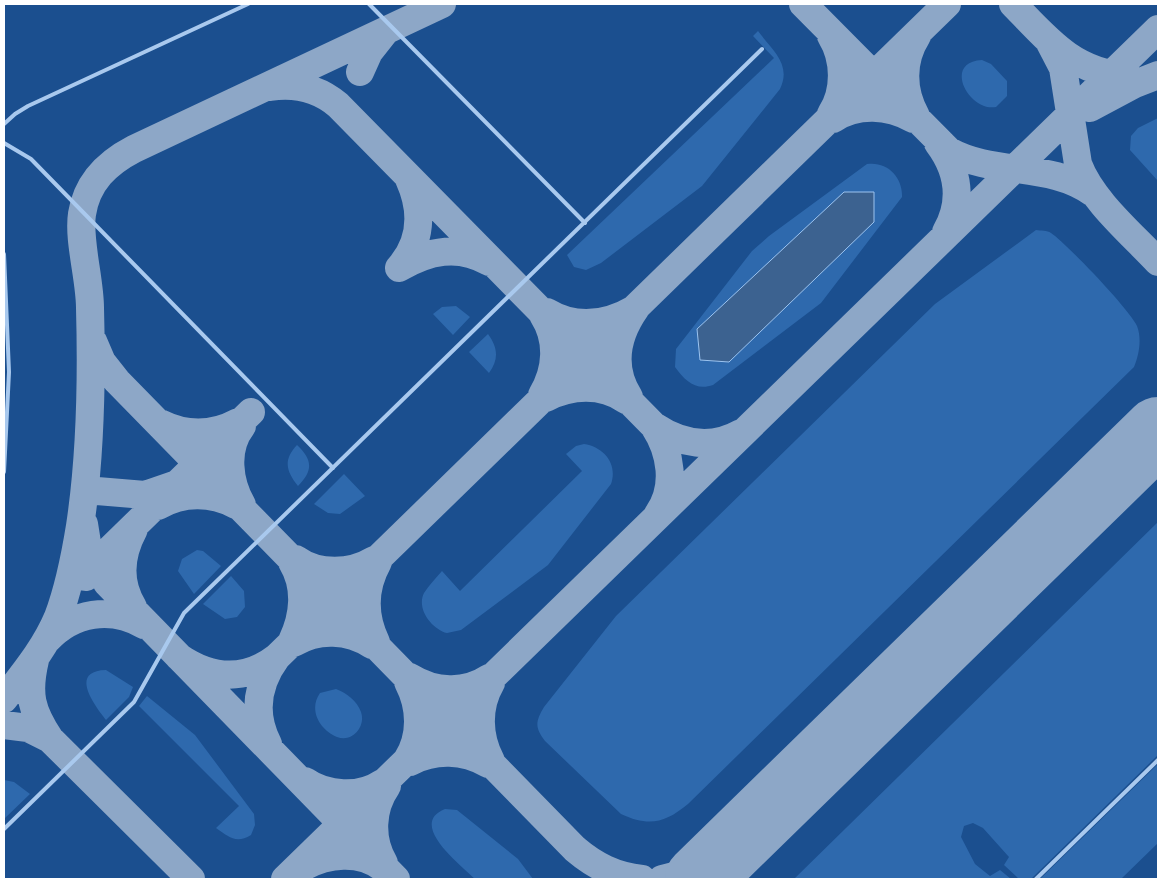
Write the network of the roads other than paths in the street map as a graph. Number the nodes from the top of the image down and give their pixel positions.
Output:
1 (248, 4) edge
2 (369, 4) edge
3 (762, 49) dead end
4 (4, 124) edge
5 (4, 143) edge
6 (585, 222) junction
7 (4, 254) edge
8 (333, 468) junction
9 (4, 472) edge
10 (1158, 760) edge
11 (4, 829) edge
12 (1036, 879) edge

1 - 4 lane
2 - 6 lane
3 - 6 lane
5 - 8 lane
6 - 8 lane
7 - 9 lane
8 - 11 lane
10 - 12 lane

